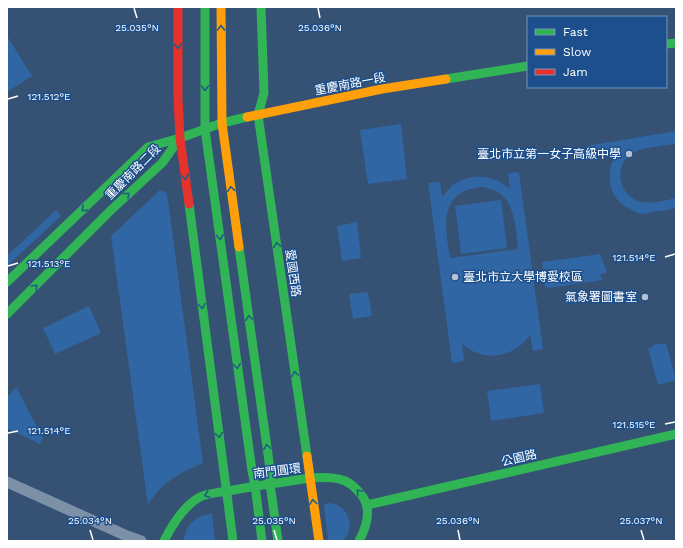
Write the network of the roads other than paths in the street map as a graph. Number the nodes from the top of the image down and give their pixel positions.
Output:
1 (178, 7) edge
2 (204, 7) edge
3 (221, 7) edge
4 (261, 7) edge
5 (527, 66) edge
6 (258, 115) junction
7 (222, 123) junction
8 (205, 129) junction
9 (180, 138) junction
10 (7, 282) edge
11 (7, 314) edge
12 (676, 434) edge
13 (310, 480) junction
14 (7, 482) edge
15 (270, 484) junction
16 (255, 485) junction
17 (227, 491) junction
18 (367, 505) junction
19 (141, 541) edge
20 (164, 541) edge
21 (233, 541) edge
22 (262, 541) edge
23 (278, 541) edge
24 (319, 541) edge
25 (359, 541) edge

1 -> 9 street
2 -> 8 street
7 -> 3 street
4 - 6 street, 愛國西路
5 - 6 street, 重慶南路一段
6 - 7 street, 重慶南路一段
13 -> 6 street, 愛國西路
7 - 8 street, 重慶南路一段
15 -> 7 street
8 - 9 street, 重慶南路一段
8 -> 16 street
9 -> 10 street, 重慶南路二段
11 -> 9 street, 重慶南路二段
9 -> 17 street
12 - 18 street, 公園路
13 - 15 street, 南門圓環
18 -> 13 street, 南門圓環
24 -> 13 street, 愛國西路
14 - 19 street
15 - 16 street, 南門圓環
15 - 23 street
16 - 17 street, 南門圓環
16 - 22 street
17 -> 20 street, 南門圓環
17 - 21 street
18 - 25 street

